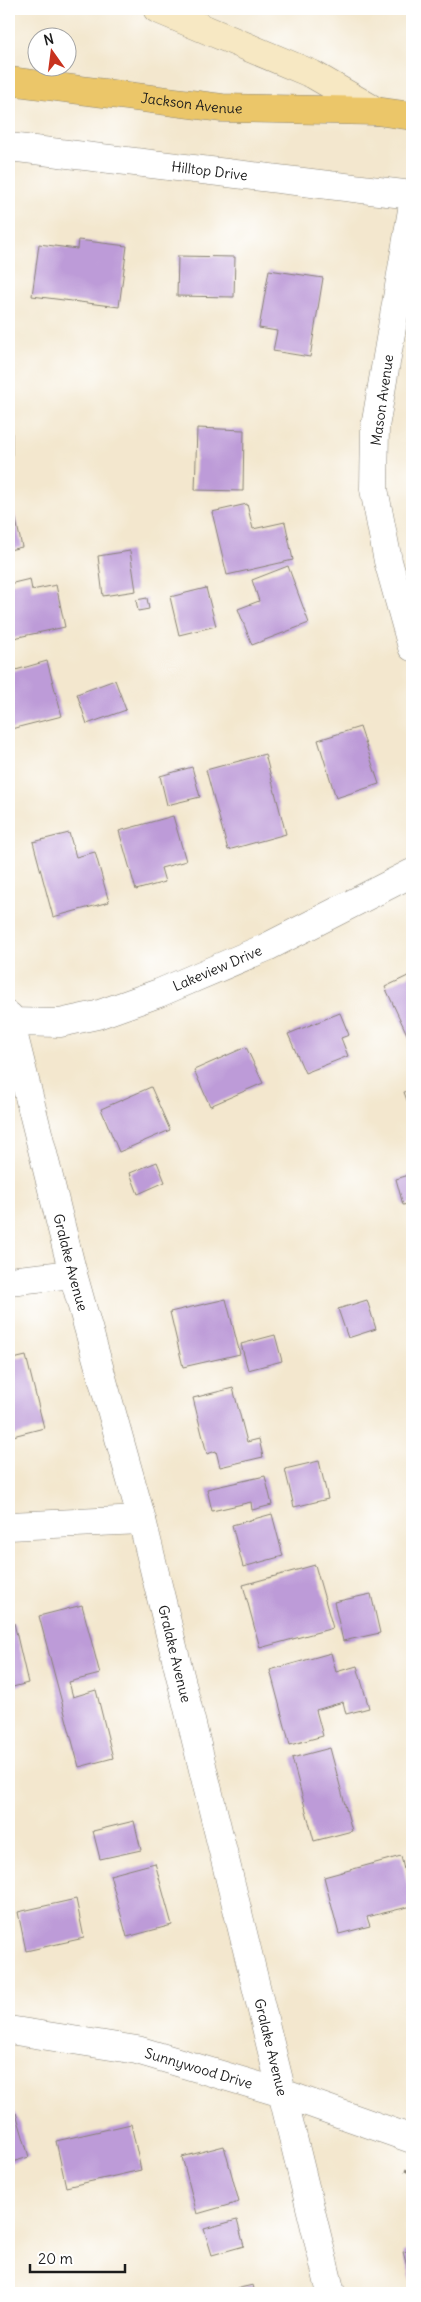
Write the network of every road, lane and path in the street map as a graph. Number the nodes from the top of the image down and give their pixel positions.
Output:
1 (157, 9) edge
2 (9, 80) edge
3 (376, 111) junction
4 (412, 116) edge
5 (9, 147) edge
6 (412, 195) edge
7 (412, 210) edge
8 (412, 647) edge
9 (412, 873) edge
10 (9, 1020) edge
11 (74, 1274) junction
12 (9, 1281) edge
13 (142, 1520) junction
14 (9, 1526) edge
15 (9, 2030) edge
16 (282, 2093) junction
17 (412, 2139) edge
18 (331, 2293) edge

1 - 3 main road, Jackson Avenue
2 - 3 main road, Jackson Avenue
3 - 4 main road, Jackson Avenue
5 - 6 street, Hilltop Drive
7 - 8 street, Mason Avenue
9 - 10 street, Lakeview Drive
10 - 11 street, Gralake Avenue
11 - 12 street
11 - 13 street, Gralake Avenue
13 - 14 street
13 - 16 street, Gralake Avenue
15 - 16 street, Sunnywood Drive
16 - 17 street, Sunnywood Drive
16 - 18 street, Gralake Avenue

